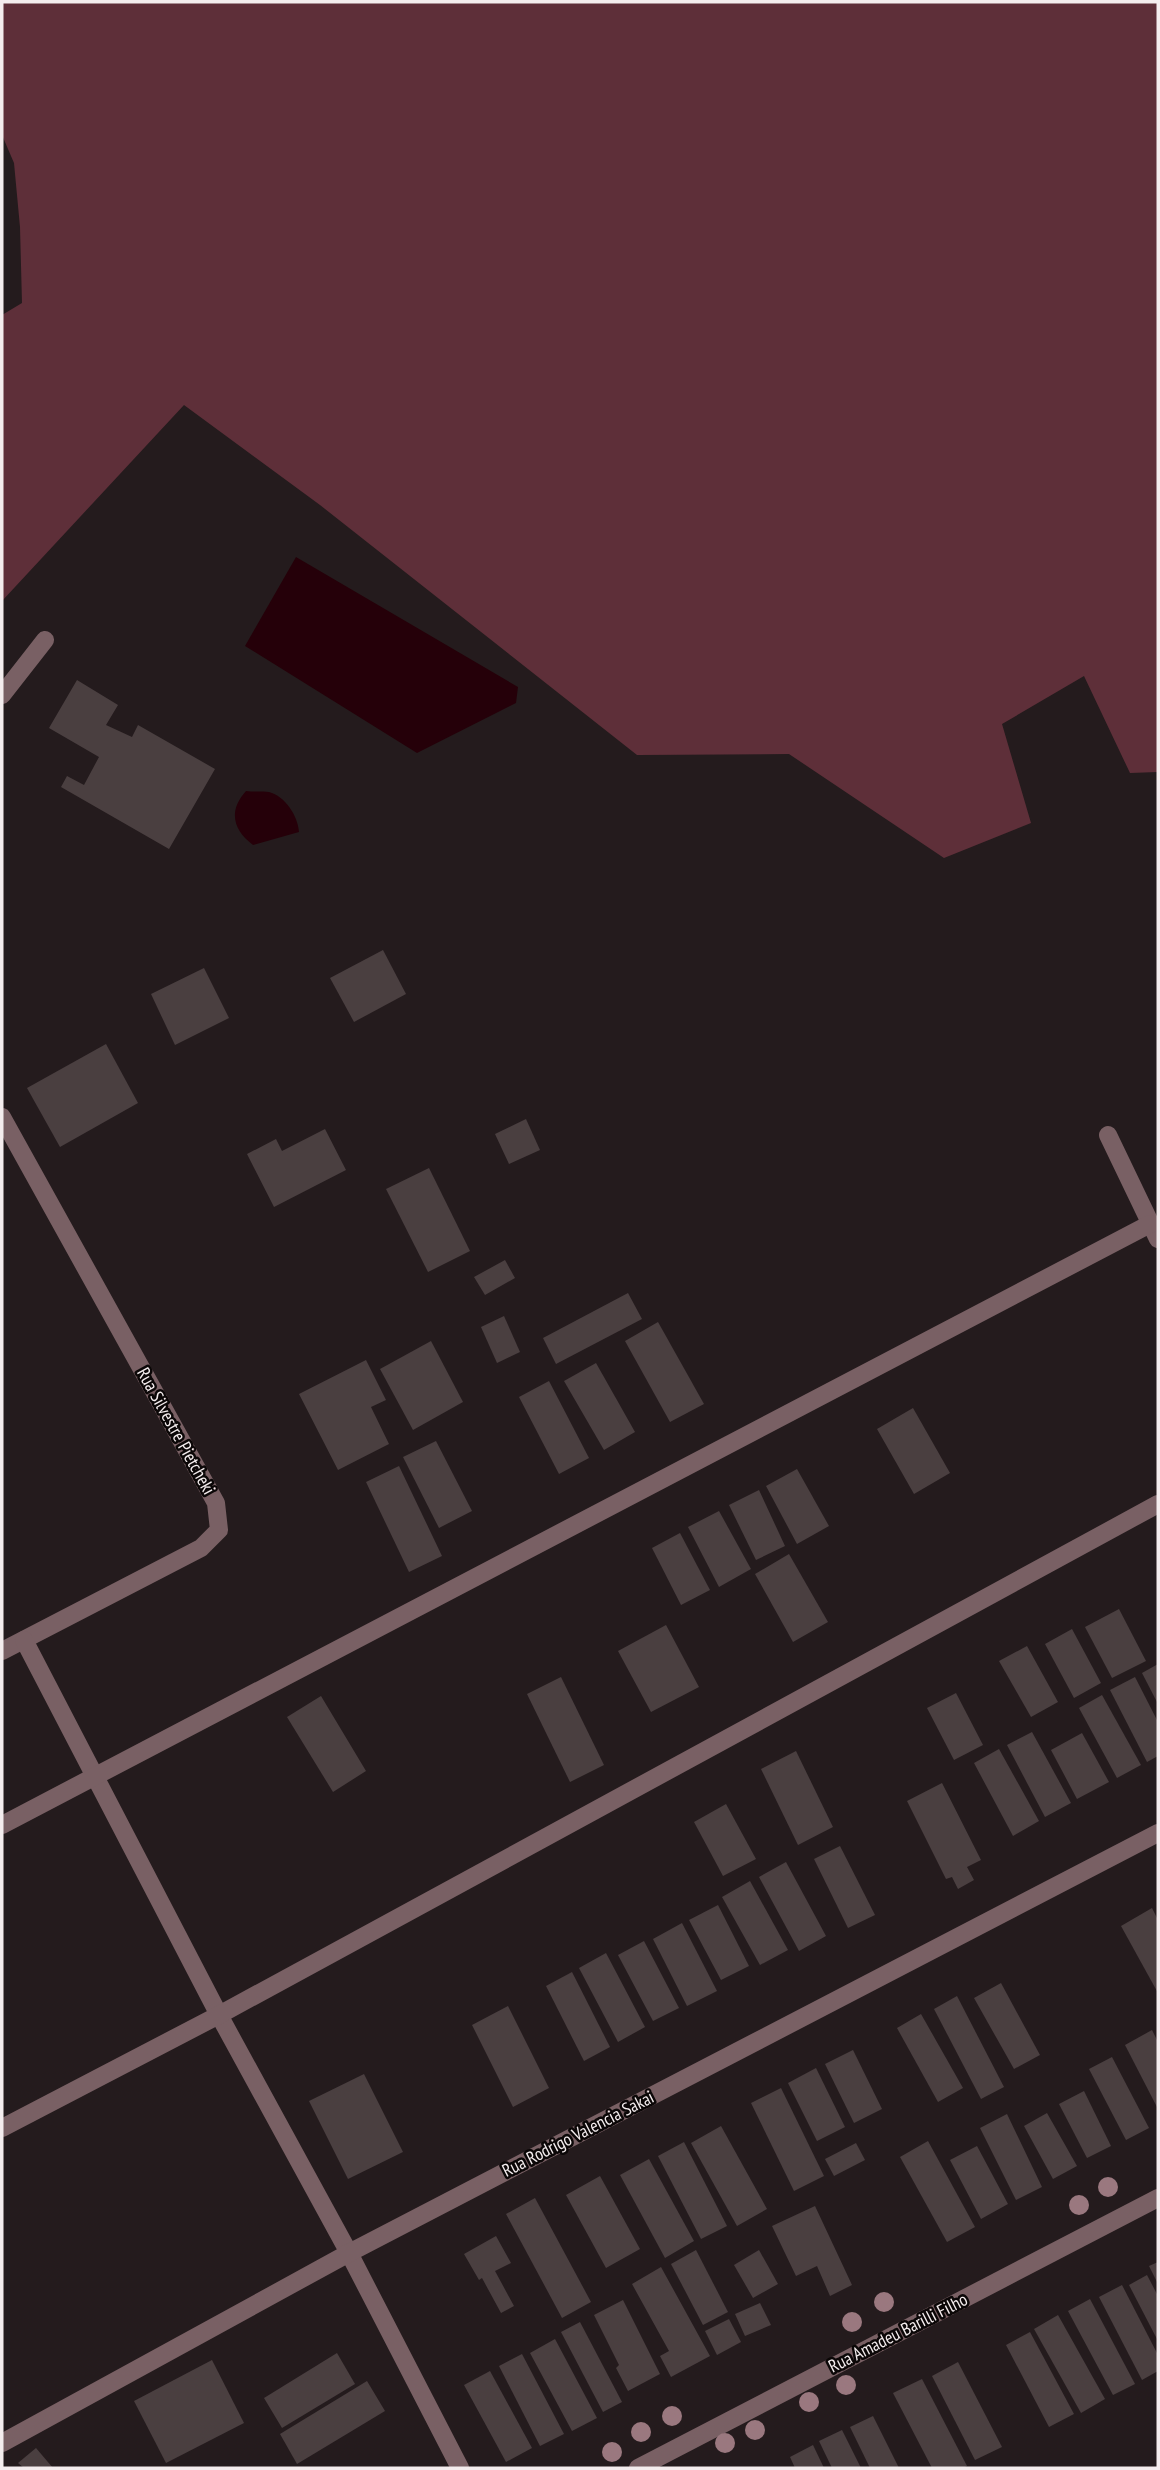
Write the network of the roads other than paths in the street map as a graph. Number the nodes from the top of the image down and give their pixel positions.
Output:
1 (45, 640) dead end
2 (2, 695) edge
3 (2, 1117) edge
4 (1108, 1135) dead end
5 (1154, 1232) edge
6 (1158, 1504) edge
7 (24, 1640) junction
8 (2, 1651) edge
9 (96, 1776) junction
10 (2, 1825) edge
11 (1158, 1832) edge
12 (219, 2015) junction
13 (2, 2128) edge
14 (1158, 2198) edge
15 (349, 2253) junction
16 (2, 2444) edge
17 (460, 2468) edge
18 (638, 2468) edge

1 - 2 street
3 - 7 street, Rua Silvestre Pietcheki
4 - 5 street
5 - 9 street
6 - 12 street
7 - 8 street, Rua Silvestre Pietcheki
7 - 9 street
9 - 10 street
9 - 12 street
11 - 15 street, Rua Rodrigo Valencia Sakai
12 - 13 street
12 - 15 street
14 - 18 street, Rua Amadeu Barilli Filho
15 - 16 street, Rua Rodrigo Valencia Sakai
15 - 17 street

